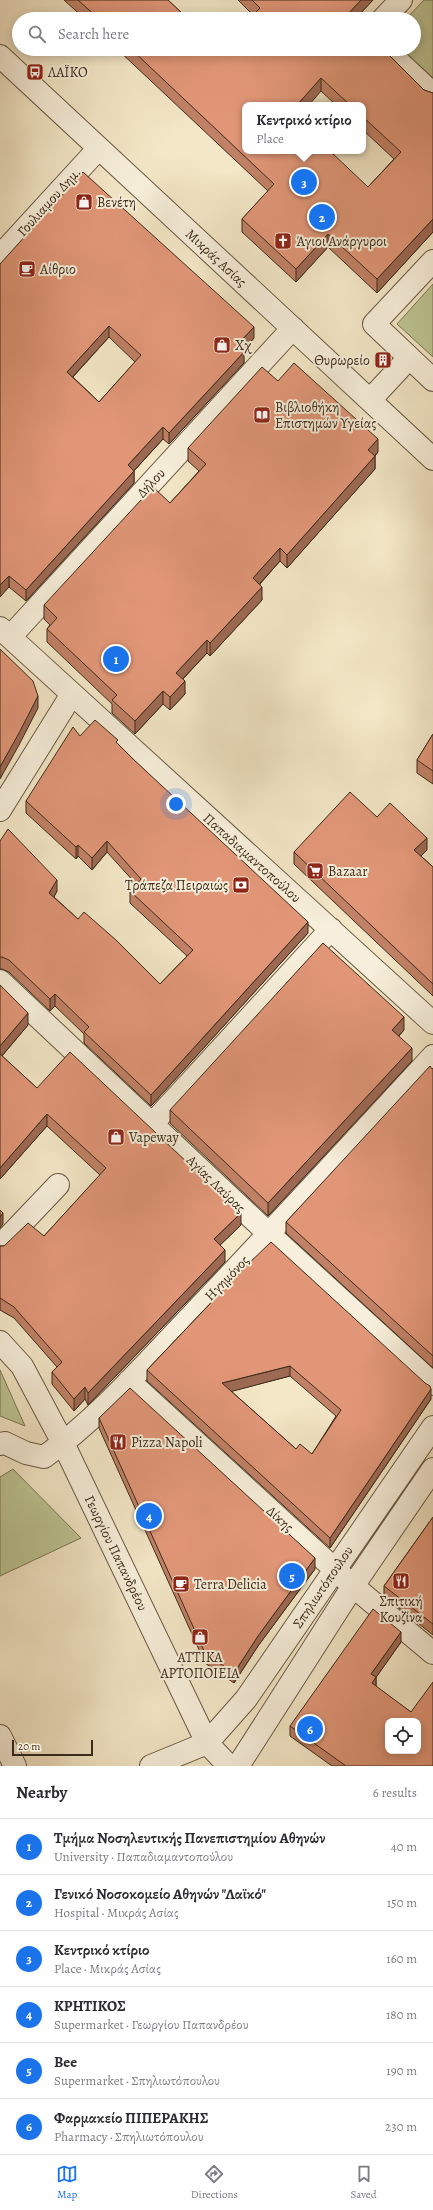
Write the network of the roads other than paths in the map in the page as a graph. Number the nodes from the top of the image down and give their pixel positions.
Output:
1 (401, 0) edge
2 (390, 12) edge
3 (0, 56) edge
4 (392, 56) edge
5 (433, 94) edge
6 (99, 148) junction
7 (0, 256) edge
8 (433, 260) edge
9 (293, 328) junction
10 (409, 358) junction
11 (433, 380) edge
12 (370, 400) junction
13 (433, 459) edge
14 (5, 633) edge
15 (72, 694) junction
16 (0, 810) edge
17 (331, 930) junction
18 (0, 981) edge
19 (433, 1023) edge
20 (433, 1056) edge
21 (152, 1123) junction
22 (58, 1185) dead end
23 (269, 1234) junction
24 (0, 1246) edge
25 (0, 1342) edge
26 (129, 1381) junction
27 (433, 1384) edge
28 (433, 1427) edge
29 (63, 1443) junction
30 (0, 1444) edge
31 (433, 1469) edge
32 (335, 1569) junction
33 (353, 1586) junction
34 (433, 1653) edge
35 (0, 1736) edge
36 (207, 1743) junction
37 (15, 1766) edge
38 (151, 1766) edge
39 (229, 1766) edge
40 (238, 1766) edge

1 - 2 street
3 - 6 street, Μικράς Ασίας
4 - 5 street
6 - 7 street, Γουλιαμου Δημ.
6 - 9 street, Μικράς Ασίας
8 - 10 street
9 - 12 street, Μικράς Ασίας
9 - 14 street, Δήλου
10 - 11 street
10 - 12 street
12 - 13 street, Μικράς Ασίας
14 - 15 street, Παπαδιαμαντοπούλου
15 - 16 street
15 - 17 street, Παπαδιαμαντοπούλου
17 - 19 street, Παπαδιαμαντοπούλου
17 - 21 street
18 - 21 street, Αγίας Λαύρας
20 - 23 street, Ηγημόνος
21 - 23 street, Αγίας Λαύρας
22 - 24 street
23 - 26 street, Ηγημόνος
23 - 27 street, Αγίας Λαύρας
25 - 29 street, Γεωργίου Παπανδρέου
26 - 29 street, Ηγημόνος
26 - 32 street, Δίκης
28 - 32 street, Σπηλιωτόπουλου
29 - 30 street, Ηγημόνος
29 - 36 street, Γεωργίου Παπανδρέου
31 - 33 street, Σπηλιωτόπουλου
32 - 33 street, Δίκης
32 - 36 street, Σπηλιωτόπουλου
33 - 34 street, Δίκης
33 - 40 street, Σπηλιωτόπουλου
35 - 37 street
36 - 38 street
36 - 39 street, Γεωργίου Παπανδρέου

